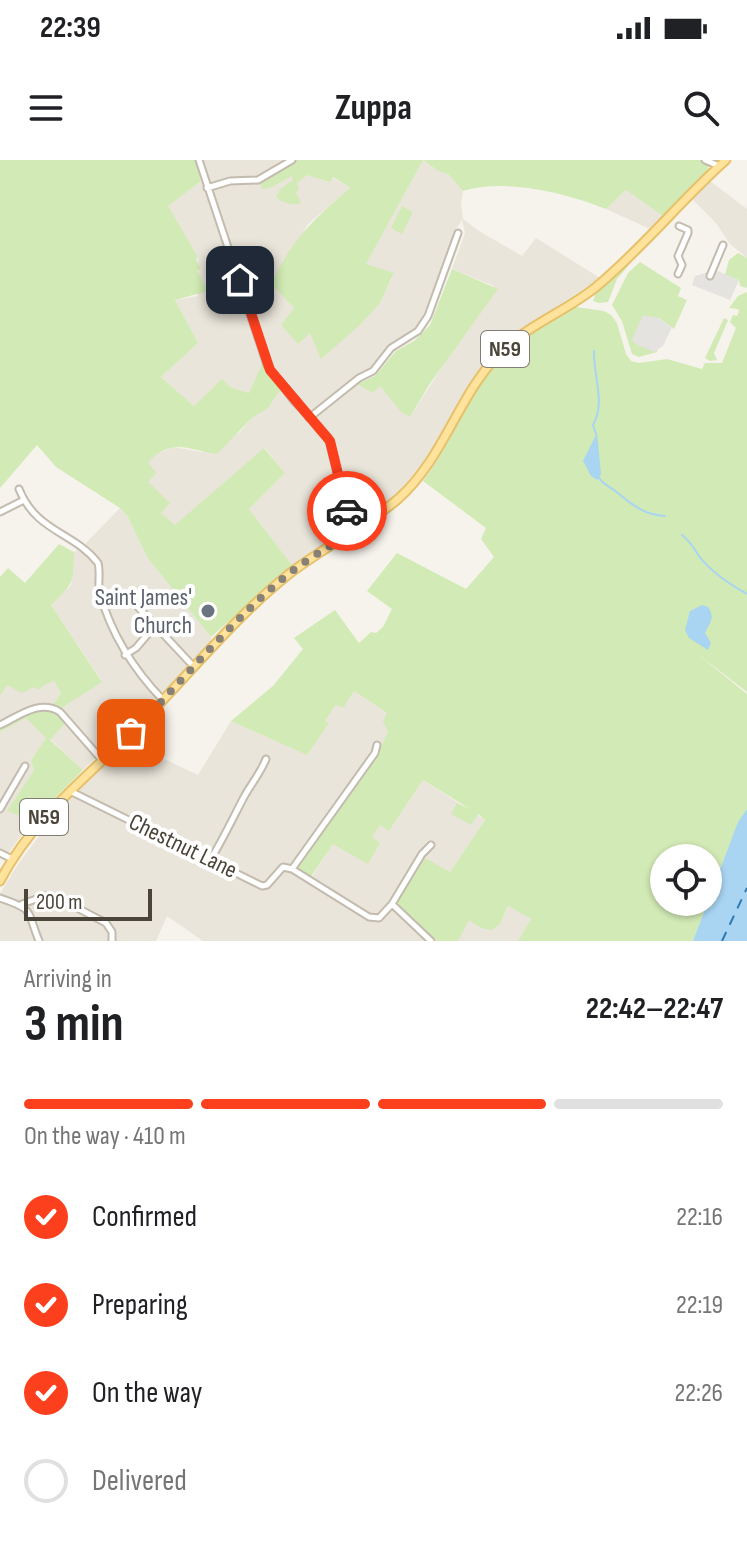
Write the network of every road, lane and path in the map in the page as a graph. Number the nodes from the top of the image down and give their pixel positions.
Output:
1 (199, 160) edge
2 (292, 160) edge
3 (705, 160) edge
4 (726, 160) edge
5 (719, 166) junction
6 (207, 188) junction
7 (679, 226) dead end
8 (458, 233) dead end
9 (723, 245) dead end
10 (678, 274) dead end
11 (710, 276) dead end
12 (309, 418) junction
13 (19, 489) dead end
14 (24, 500) junction
15 (0, 512) edge
16 (353, 532) junction
17 (136, 605) dead end
18 (154, 627) junction
19 (125, 655) junction
20 (194, 667) junction
21 (163, 700) junction
22 (0, 725) edge
23 (377, 745) dead end
24 (266, 759) dead end
25 (102, 760) junction
26 (25, 766) dead end
27 (69, 791) junction
28 (0, 809) edge
29 (431, 845) dead end
30 (0, 853) edge
31 (12, 859) junction
32 (211, 859) junction
33 (292, 869) junction
34 (0, 881) edge
35 (0, 898) edge
36 (22, 904) junction
37 (392, 904) junction
38 (39, 941) edge
39 (112, 941) edge
40 (431, 941) edge

1 - 6 street
2 - 6 street
3 - 5 street
4 - 5 main road, N59
5 - 16 main road, N59
6 - 12 street
7 - 10 street
8 - 12 street
9 - 11 street
12 - 16 street
13 - 14 street
14 - 15 street
14 - 19 street
16 - 20 main road, N59
17 - 18 street
18 - 19 street
18 - 20 street
19 - 21 street
20 - 21 main road, N59
21 - 25 main road, N59
22 - 25 street
23 - 33 street, Chestnut Lane
24 - 32 street
25 - 27 main road, N59
26 - 28 street
27 - 31 main road, N59
27 - 32 street, Chestnut Lane
29 - 37 street
30 - 31 street
31 - 34 main road, N59
32 - 33 street, Chestnut Lane
33 - 37 street
35 - 36 street
36 - 38 street
36 - 39 street
37 - 40 street

